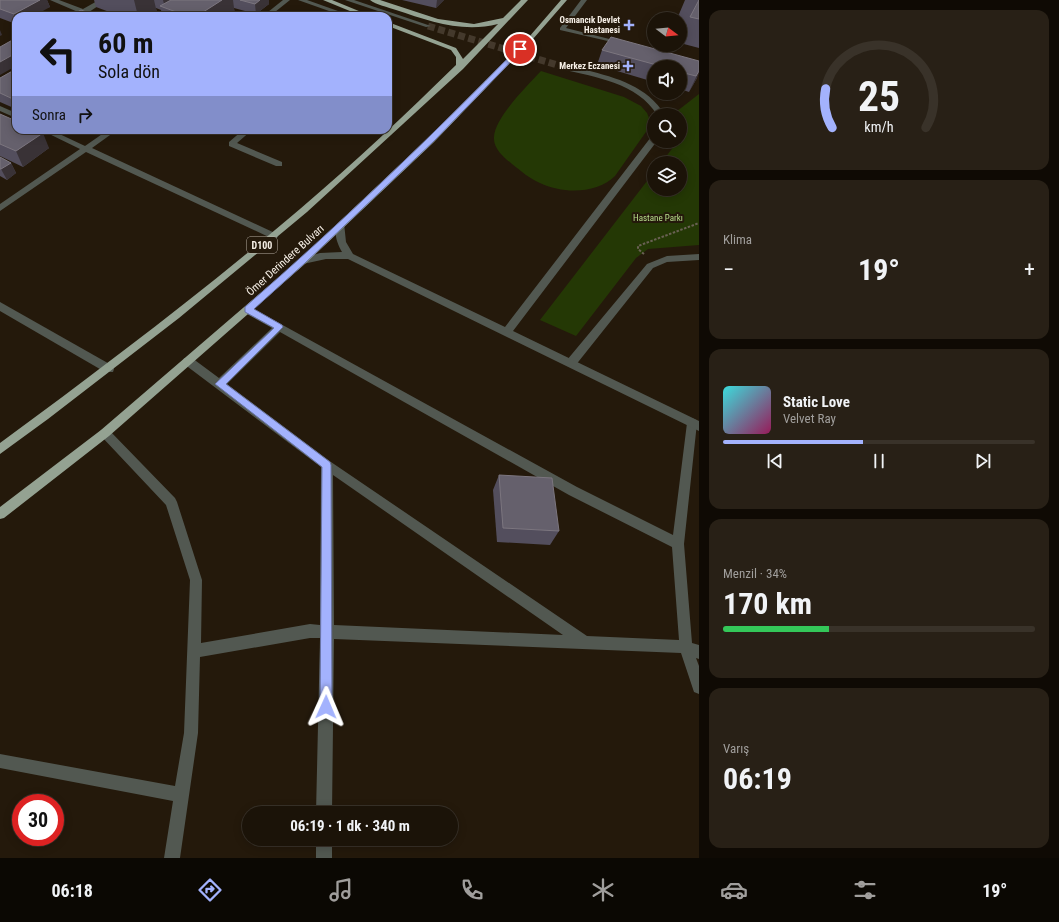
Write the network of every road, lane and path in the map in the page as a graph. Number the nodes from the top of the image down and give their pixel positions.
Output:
1 (53, 0) edge
2 (104, 0) edge
3 (287, 0) edge
4 (301, 0) edge
5 (326, 0) edge
6 (348, 0) edge
7 (373, 0) edge
8 (525, 0) edge
9 (564, 0) edge
10 (584, 0) edge
11 (83, 12) joint
12 (271, 12) edge
13 (337, 12) edge
14 (358, 12) edge
15 (385, 12) edge
16 (392, 14) edge
17 (505, 20) junction
18 (392, 26) edge
19 (428, 26) tunnel mouth
20 (630, 46) edge
21 (460, 67) junction
22 (564, 67) tunnel mouth
23 (0, 108) edge
24 (657, 108) edge
25 (12, 114) edge
26 (392, 130) edge
27 (53, 134) edge
28 (108, 134) edge
29 (243, 134) edge
30 (388, 134) edge
31 (647, 147) edge
32 (86, 150) junction
33 (279, 164) dead end
34 (0, 208) edge
35 (699, 223) edge
36 (341, 225) junction
37 (274, 236) junction
38 (350, 256) junction
39 (699, 257) edge
40 (303, 261) junction
41 (655, 263) junction
42 (0, 306) edge
43 (248, 310) junction
44 (279, 327) junction
45 (507, 332) junction
46 (188, 361) junction
47 (571, 363) junction
48 (109, 368) junction
49 (220, 384) junction
50 (695, 425) edge
51 (105, 433) junction
52 (0, 449) edge
53 (327, 465) junction
54 (0, 514) edge
55 (678, 544) junction
56 (327, 632) junction
57 (584, 643) junction
58 (686, 647) junction
59 (194, 651) junction
60 (699, 652) edge
61 (699, 687) edge
62 (0, 761) edge
63 (182, 795) junction
64 (324, 806) edge
65 (324, 846) edge
66 (172, 858) edge
67 (324, 858) edge

1 - 11 street
2 - 11 street
3 - 12 street
4 - 13 street
5 - 14 highway
6 - 15 street
7 - 17 highway
8 - 17 highway, D100
9 - 36 highway, Ömer Derindere Bulvarı
10 - 20 street
16 - 19 street
17 - 21 highway, D100
18 - 21 highway
21 - 26 highway, D100
22 - 24 street
23 - 25 street
27 - 32 street
28 - 32 street
29 - 33 street
30 - 37 highway, D100
31 - 45 street
32 - 34 street
32 - 37 street
35 - 41 path
36 - 38 street
36 - 40 highway, Ömer Derindere Bulvarı
37 - 48 highway, D100
38 - 40 street
38 - 45 street
39 - 41 street
40 - 43 highway, Ömer Derindere Bulvarı
41 - 47 street
42 - 48 street
43 - 44 street
43 - 46 highway, Ömer Derindere Bulvarı
44 - 49 street
44 - 55 street
45 - 47 street
46 - 49 street
46 - 51 highway, Ömer Derindere Bulvarı
47 - 50 street
48 - 52 highway, D100
49 - 53 street
50 - 55 street
51 - 54 highway, Ömer Derindere Bulvarı
51 - 59 street
53 - 56 street
53 - 57 street
55 - 58 street
56 - 57 street
56 - 59 street
56 - 64 street
57 - 58 street
58 - 60 street
58 - 61 street
59 - 63 street
62 - 63 street
63 - 66 street
65 - 67 street

